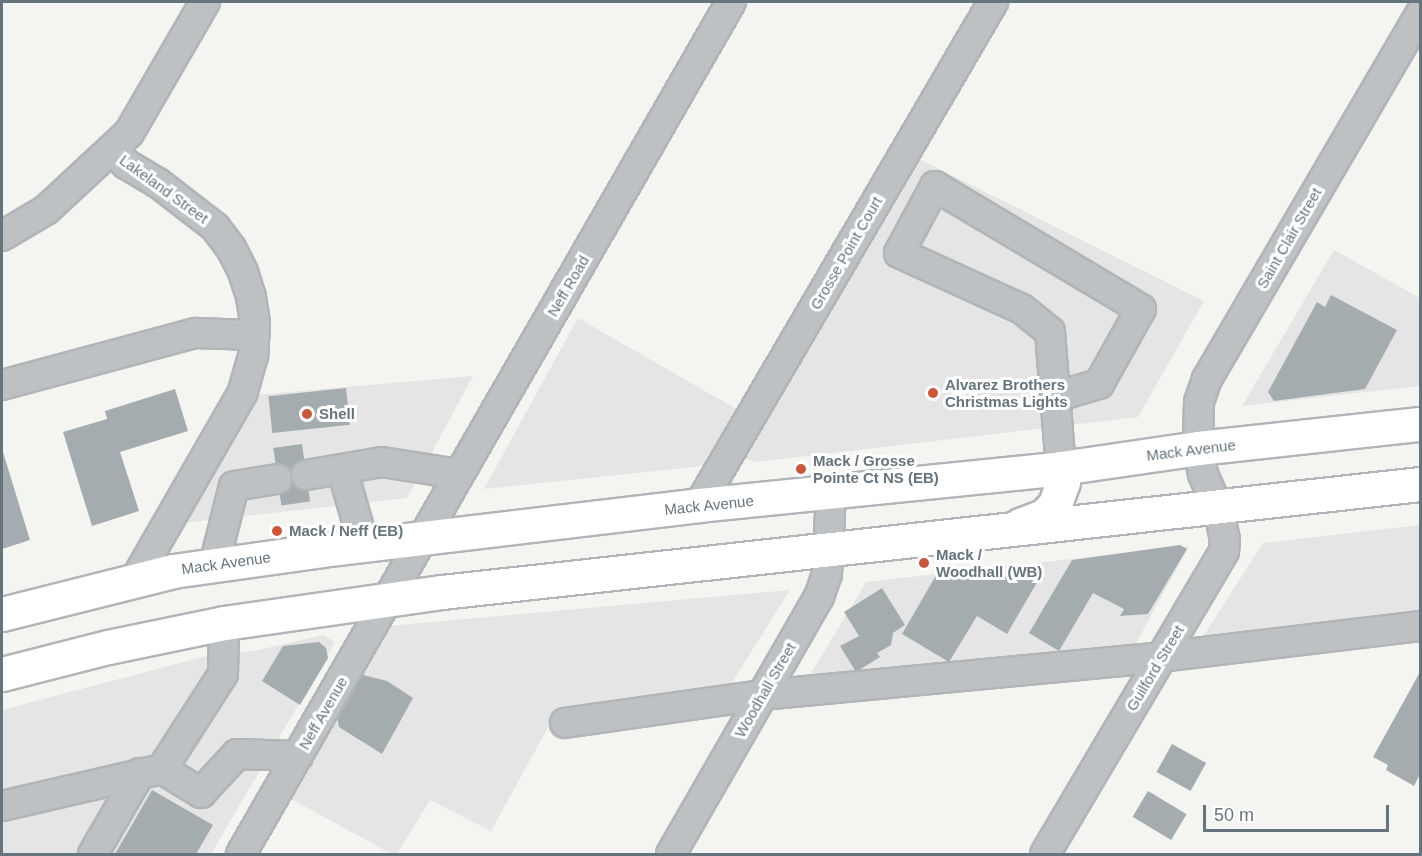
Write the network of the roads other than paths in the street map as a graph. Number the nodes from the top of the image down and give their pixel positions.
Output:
1 (205, 2) edge
2 (731, 2) edge
3 (993, 2) edge
4 (1420, 14) edge
5 (112, 149) junction
6 (2, 236) edge
7 (254, 335) junction
8 (2, 385) edge
9 (1055, 397) junction
10 (1420, 424) edge
11 (1201, 461) junction
12 (1061, 468) junction
13 (342, 469) junction
14 (459, 474) junction
15 (306, 475) dead end
16 (278, 479) dead end
17 (1420, 484) edge
18 (831, 504) junction
19 (699, 505) junction
20 (1218, 508) junction
21 (1010, 529) junction
22 (422, 539) junction
23 (364, 545) junction
24 (830, 550) junction
25 (214, 565) junction
26 (405, 570) joint
27 (135, 580) junction
28 (388, 600) junction
29 (2, 615) edge
30 (224, 623) junction
31 (1420, 626) edge
32 (1161, 657) junction
33 (2, 674) edge
34 (762, 695) junction
35 (565, 723) dead end
36 (298, 756) junction
37 (151, 771) junction
38 (4, 809) edge
39 (93, 855) edge
40 (241, 855) edge
41 (671, 855) edge
42 (1045, 855) edge

1 - 5 street, Lakeland Street
2 - 14 street, Neff Road
3 - 19 street, Grosse Point Court
4 - 11 street, Saint Clair Street
5 - 6 street
5 - 7 street, Lakeland Street
7 - 8 street
7 - 27 street, Lakeland Street
9 - 9 street
9 - 12 street
10 - 11 main road, Mack Avenue
11 - 12 main road, Mack Avenue
11 - 20 street, Guilford Street
12 - 18 main road, Mack Avenue
12 - 21 main road
13 - 14 street
13 - 15 street
13 - 23 street
14 - 22 street, Neff Road
16 - 25 street
17 - 20 main road
18 - 19 main road, Mack Avenue
18 - 24 street, Woodhall Street
19 - 22 main road, Mack Avenue
20 - 21 main road
20 - 32 street, Guilford Street
21 - 24 main road
22 - 23 main road, Mack Avenue
22 - 26 street, Neff Road
23 - 25 main road, Mack Avenue
24 - 28 main road
24 - 34 street, Woodhall Street
25 - 27 main road, Mack Avenue
26 - 28 street, Neff Avenue
27 - 29 main road, Mack Avenue
28 - 30 main road
28 - 36 street, Neff Avenue
30 - 33 main road
30 - 37 street
31 - 32 street
32 - 34 street
32 - 42 street, Guilford Street
34 - 35 street
34 - 41 street, Woodhall Street
36 - 37 street
36 - 40 street, Neff Avenue
37 - 38 street
37 - 39 street

